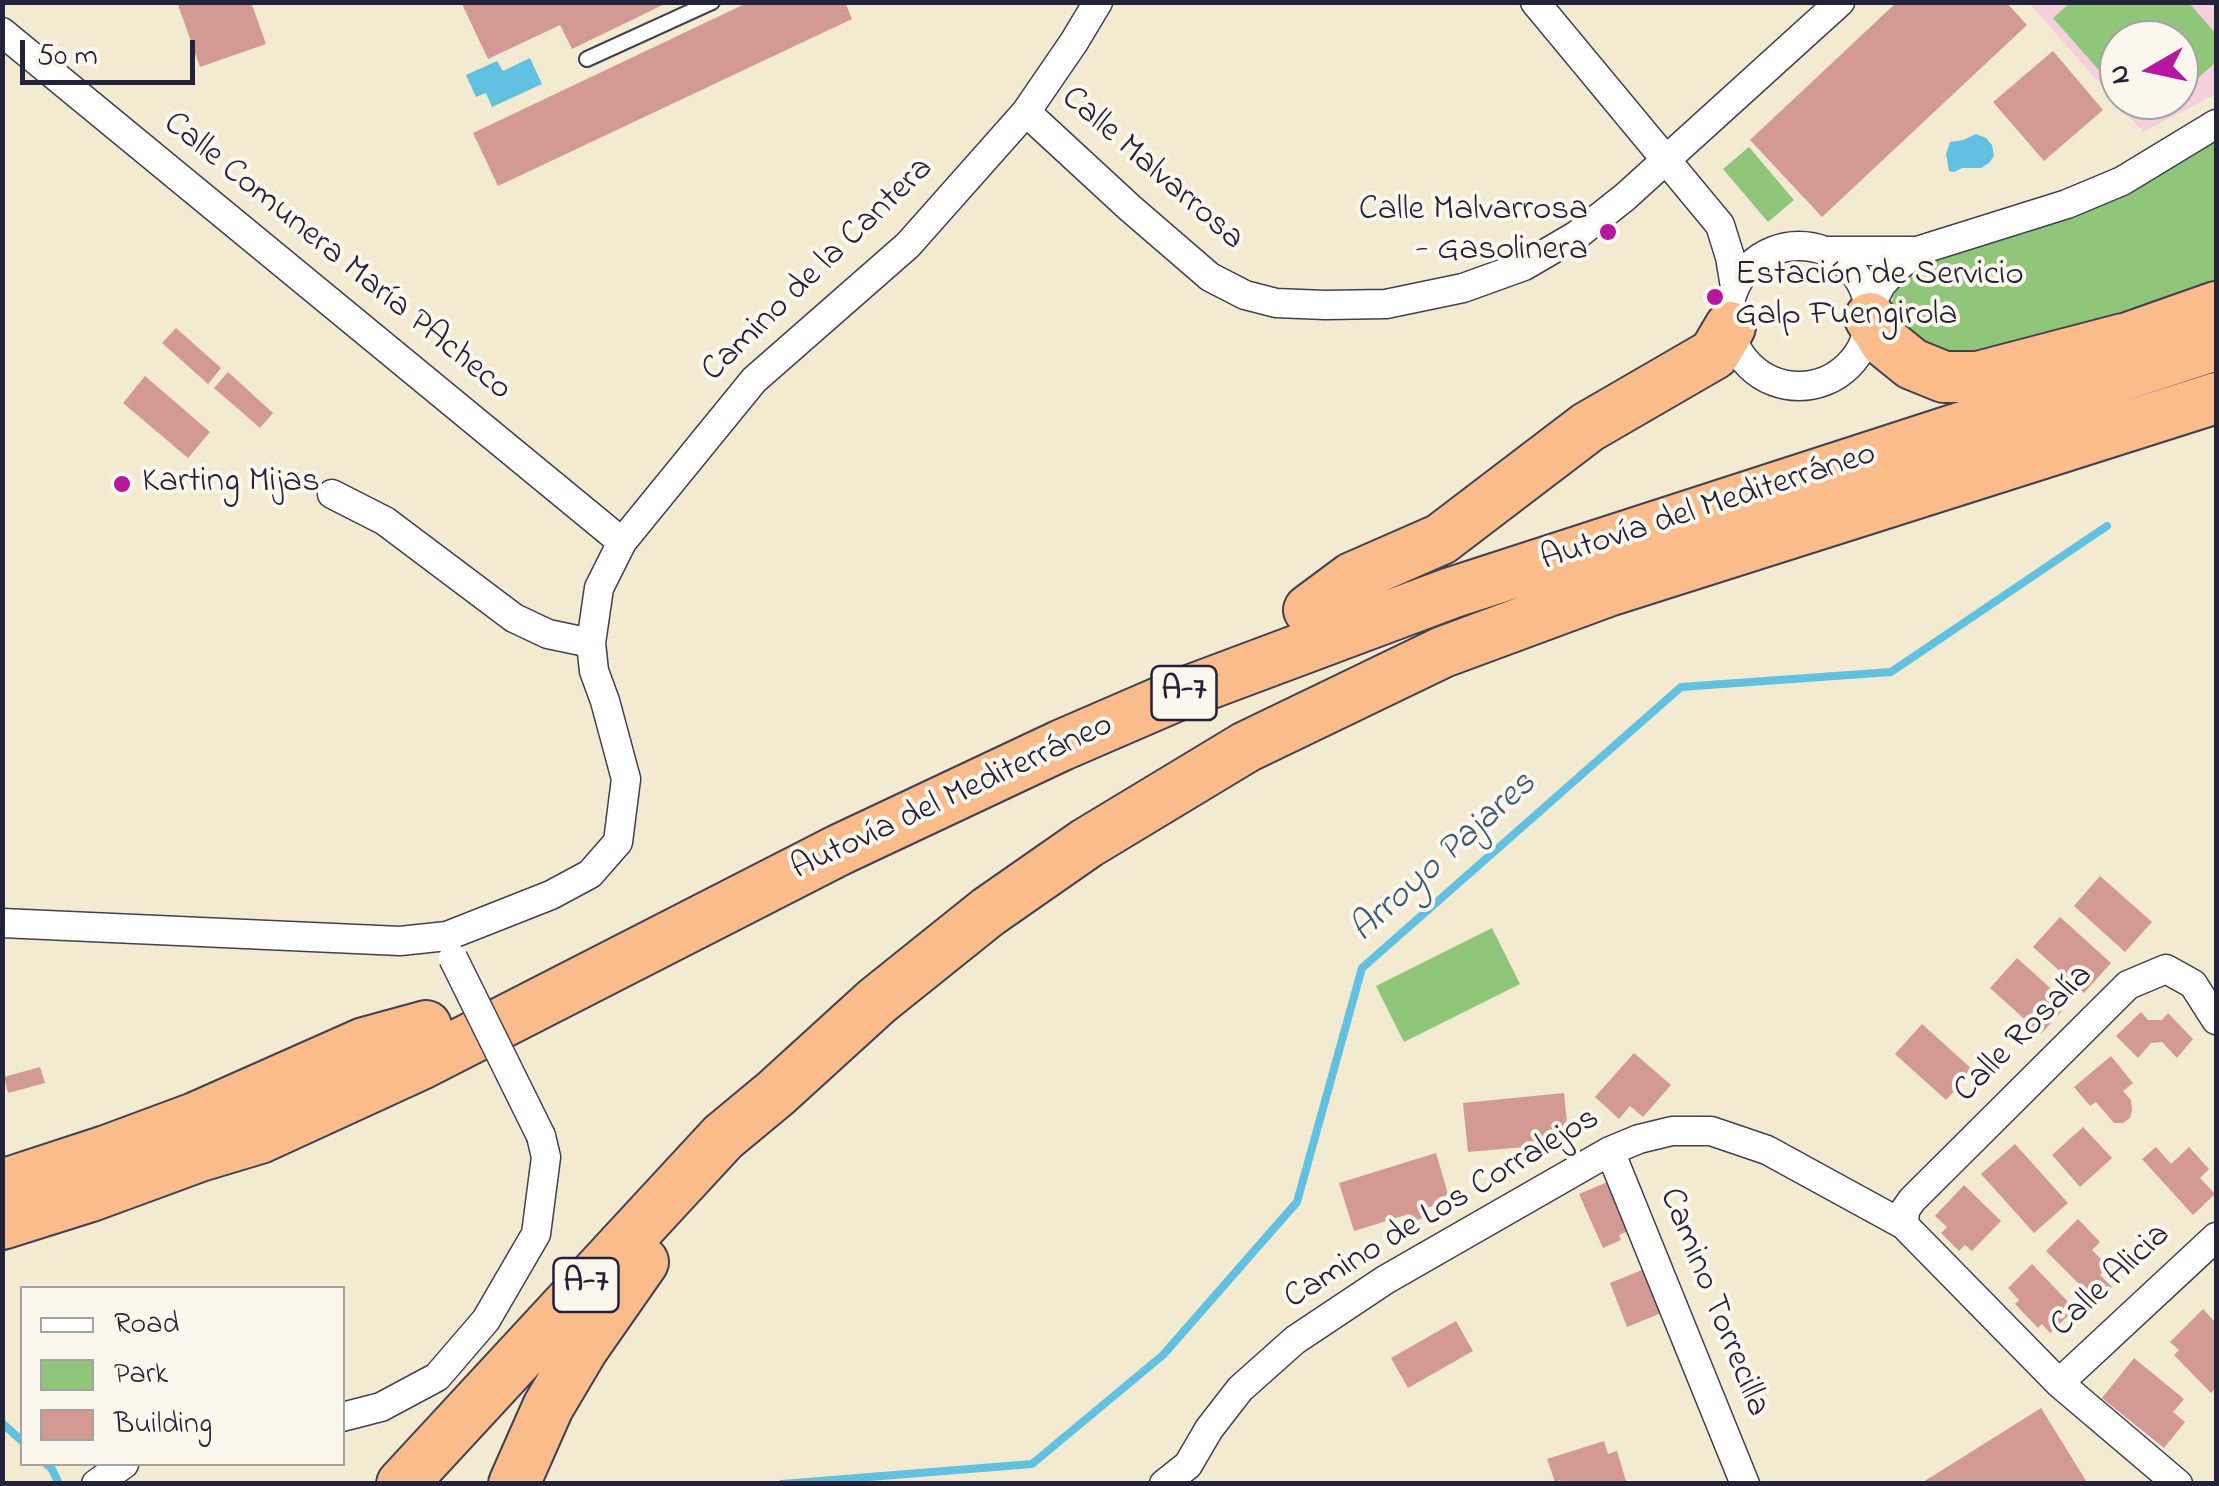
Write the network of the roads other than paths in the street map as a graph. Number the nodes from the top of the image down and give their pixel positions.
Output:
1 (712, 2) edge
2 (1098, 2) edge
3 (1535, 2) edge
4 (1840, 2) edge
5 (2, 32) edge
6 (586, 59) dead end
7 (1026, 112) junction
8 (2216, 124) edge
9 (1666, 160) junction
10 (1720, 225) junction
11 (1786, 246) junction
12 (1828, 251) junction
13 (1917, 251) junction
14 (1732, 307) junction
15 (2216, 307) edge
16 (1870, 313) junction
17 (2123, 339) junction
18 (2216, 344) edge
19 (2216, 398) edge
20 (332, 494) dead end
21 (622, 542) junction
22 (1309, 610) junction
23 (591, 643) junction
24 (2, 923) edge
25 (450, 947) junction
26 (2216, 1020) edge
27 (426, 1026) junction
28 (776, 1093) junction
29 (1610, 1151) junction
30 (200, 1156) junction
31 (2, 1185) edge
32 (2, 1224) edge
33 (1904, 1225) junction
34 (2216, 1237) edge
35 (2059, 1383) junction
36 (345, 1416) edge
37 (121, 1466) edge
38 (96, 1484) edge
39 (402, 1484) edge
40 (514, 1484) edge
41 (1164, 1484) edge
42 (1744, 1484) edge
43 (2178, 1484) edge

1 - 6 lane
2 - 7 street, Camino de la Cantera
3 - 9 street
4 - 9 street, Calle Malvarrosa
5 - 21 street, Calle Comunera María PAcheco
7 - 9 street, Calle Malvarrosa
7 - 21 street, Camino de la Cantera
8 - 13 street
9 - 10 street
10 - 11 street
10 - 14 street
11 - 12 street
11 - 14 street
12 - 13 street
12 - 16 street
13 - 16 street
14 - 16 street
14 - 22 highway
15 - 17 highway
16 - 17 highway
17 - 22 highway
18 - 30 highway, Autovía del Mediterráneo / A-7
19 - 28 highway, Autovía del Mediterráneo / A-7
20 - 23 street
21 - 23 street, Camino de la Cantera
22 - 27 highway
23 - 25 street
24 - 25 street
25 - 36 street, bridge
26 - 33 street, Calle Rosalía
27 - 30 highway
27 - 31 highway
28 - 39 highway, Autovía del Mediterráneo / A-7
28 - 40 highway
29 - 33 street, Camino de Los Corralejos
29 - 41 street, Camino de Los Corralejos
29 - 42 street, Camino Torrecilla
30 - 32 highway, Autovía del Mediterráneo / A-7
33 - 35 street, Camino de Los Corralejos
34 - 35 street, Calle Alicia
35 - 43 street, Camino de Los Corralejos
37 - 38 street

